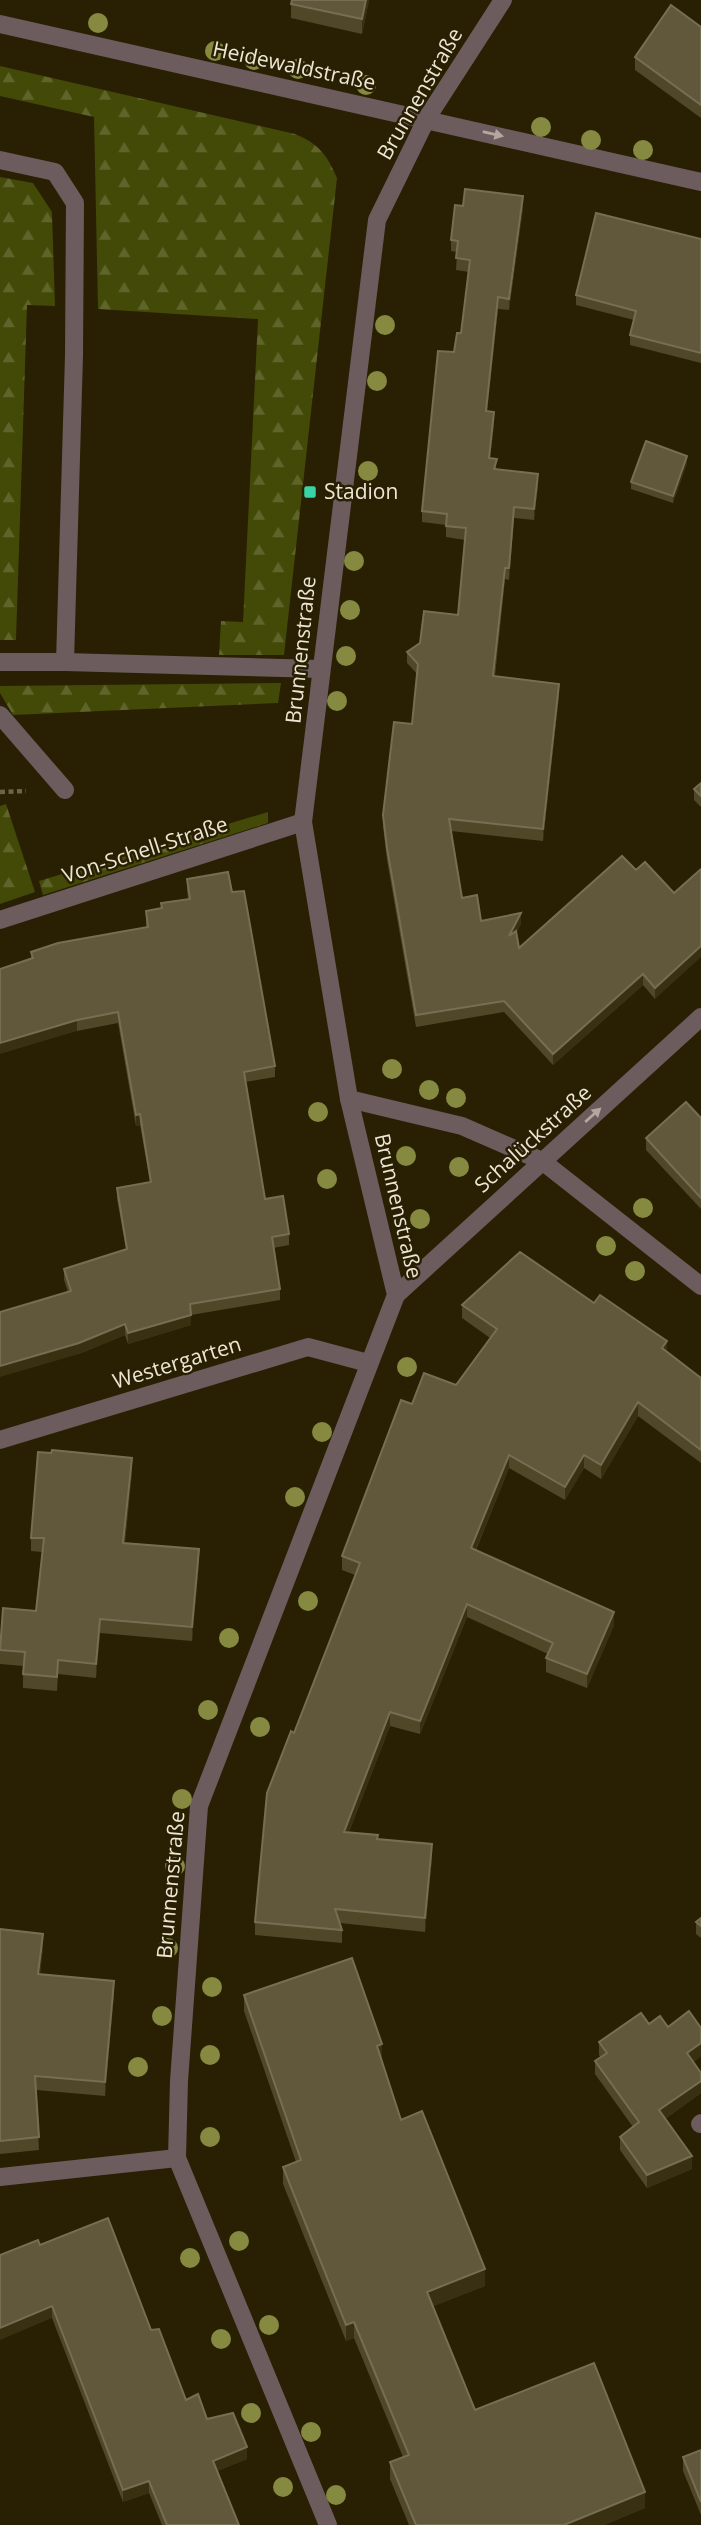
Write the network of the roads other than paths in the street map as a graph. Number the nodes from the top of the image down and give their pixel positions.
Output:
1 (503, 0) edge
2 (0, 24) edge
3 (427, 118) junction
4 (0, 160) edge
5 (701, 182) edge
6 (0, 662) edge
7 (65, 662) junction
8 (320, 669) junction
9 (0, 715) edge
10 (65, 790) dead end
11 (303, 822) junction
12 (0, 920) edge
13 (701, 1017) edge
14 (349, 1099) junction
15 (542, 1161) junction
16 (701, 1286) edge
17 (396, 1295) junction
18 (368, 1363) junction
19 (0, 1440) edge
20 (177, 2158) junction
21 (0, 2177) edge
22 (328, 2525) edge

1 - 3 street, Brunnenstraße
2 - 3 street, Heidewaldstraße
3 -> 5 street, Heidewaldstraße
3 - 8 street, Brunnenstraße
4 - 7 street
6 - 7 street
7 - 8 street
8 - 11 street, Brunnenstraße
9 - 10 street
11 - 12 street, Von-Schell-Straße
11 - 14 street, Brunnenstraße
15 -> 13 street, Schalückstraße
14 - 15 street
14 - 17 street, Brunnenstraße
15 - 16 street
15 - 17 street, Schalückstraße
17 - 18 street, Brunnenstraße
18 - 19 street, Westergarten
18 - 20 street, Brunnenstraße
20 - 21 street
20 - 22 street, Brunnenstraße

